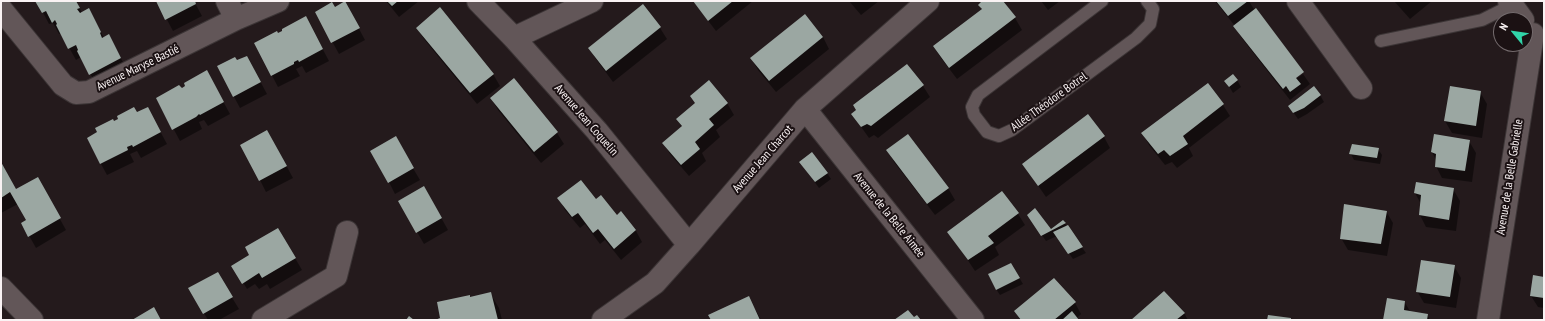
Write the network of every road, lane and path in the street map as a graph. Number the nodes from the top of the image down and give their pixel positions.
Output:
1 (278, 1) edge
2 (478, 1) edge
3 (592, 1) edge
4 (928, 1) edge
5 (1102, 1) edge
6 (1147, 1) edge
7 (1298, 1) edge
8 (1, 9) edge
9 (232, 10) edge
10 (1493, 21) edge
11 (514, 38) junction
12 (1381, 41) dead end
13 (1521, 52) edge
14 (1361, 88) dead end
15 (805, 110) junction
16 (347, 232) dead end
17 (689, 245) junction
18 (1, 288) edge
19 (32, 320) edge
20 (263, 320) edge
21 (604, 320) edge
22 (973, 320) edge
23 (1488, 320) edge

1 - 9 street, Avenue Maryse Bastié
2 - 11 street, Avenue Jean Coquelin
3 - 11 street
4 - 15 street, Avenue Jean Charcot
5 - 6 lane, Allée Théodore Botrel
7 - 14 street
8 - 9 street, Avenue Maryse Bastié
10 - 12 lane
11 - 17 street, Avenue Jean Coquelin
13 - 23 street, Avenue de la Belle Gabrielle
15 - 17 street, Avenue Jean Charcot
15 - 22 street, Avenue de la Belle Aimée
16 - 20 street
17 - 21 street, Avenue Jean Charcot
18 - 19 street

